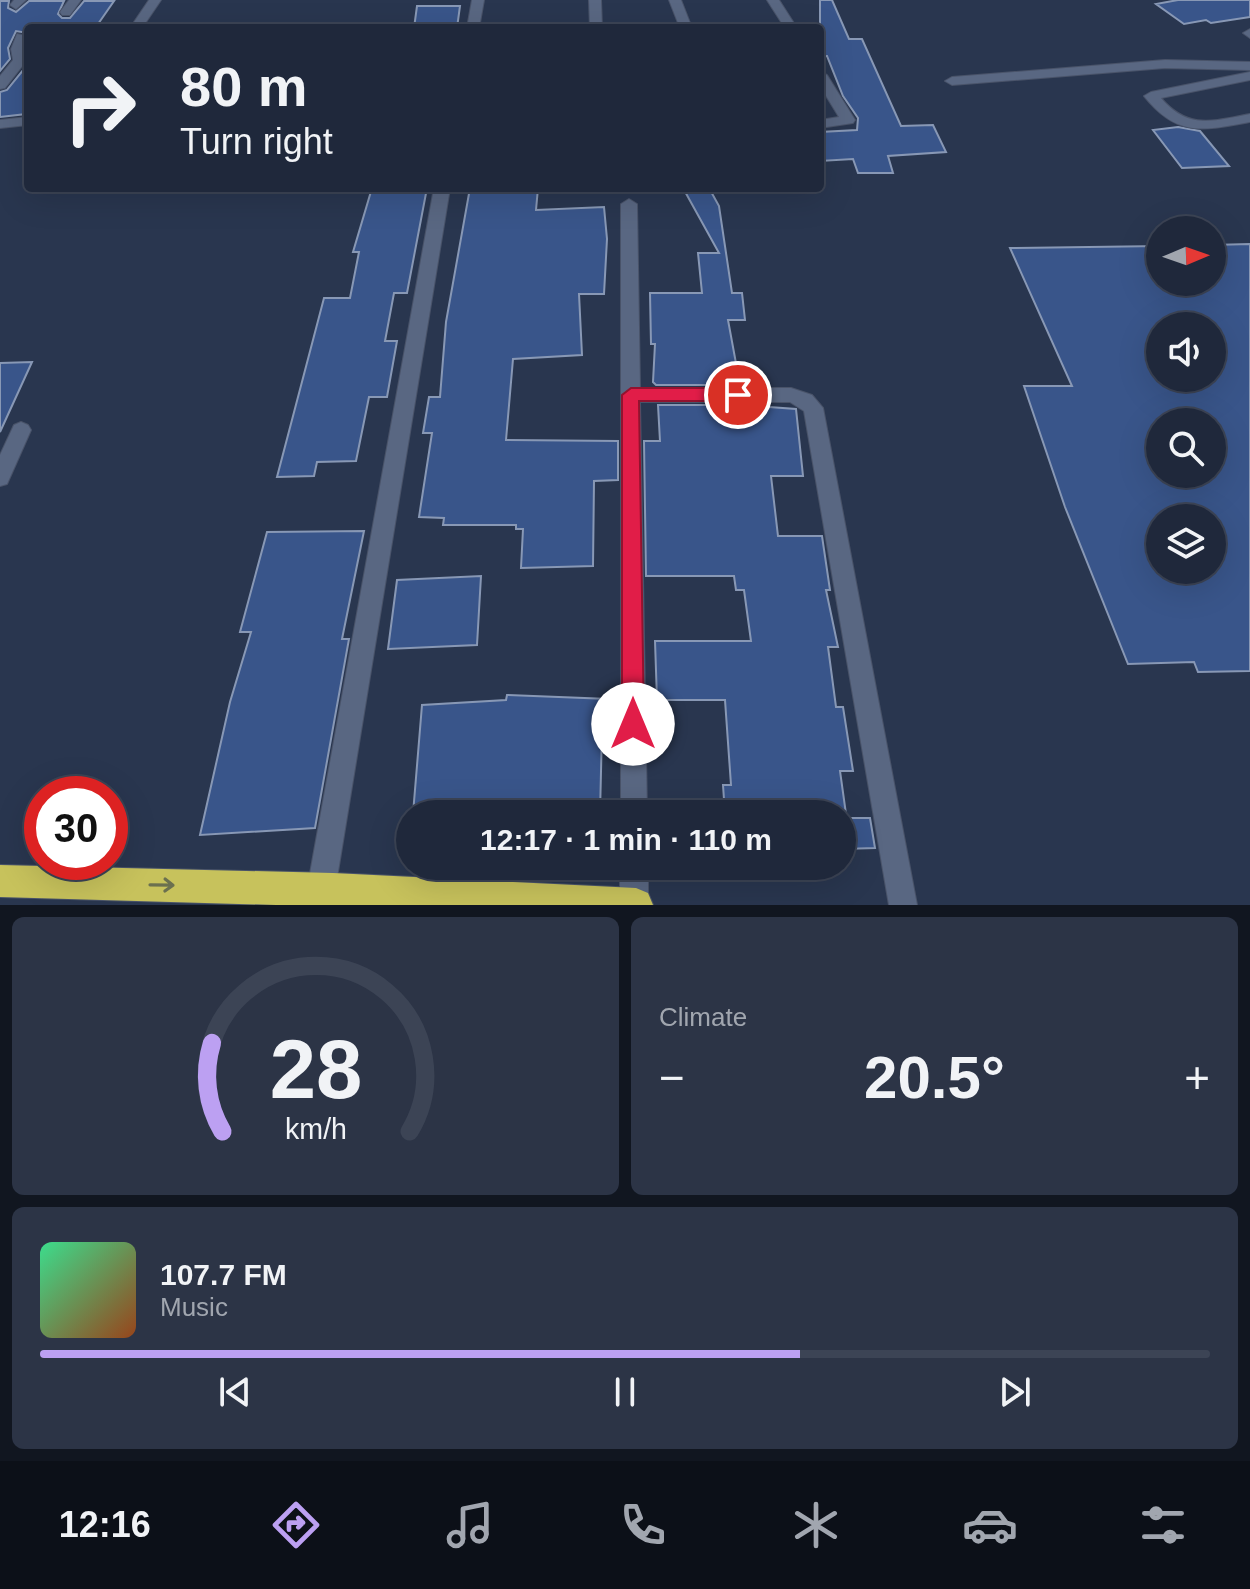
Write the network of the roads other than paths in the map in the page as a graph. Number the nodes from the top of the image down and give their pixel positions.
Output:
1 (75, 0) edge
2 (155, 0) edge
3 (478, 0) edge
4 (595, 0) edge
5 (675, 0) edge
6 (773, 0) edge
7 (66, 12) dead end
8 (139, 24) edge
9 (474, 24) edge
10 (596, 24) edge
11 (684, 24) edge
12 (788, 24) edge
13 (22, 37) dead end
14 (1250, 66) edge
15 (1245, 77) edge
16 (824, 81) edge
17 (952, 81) dead end
18 (0, 85) edge
19 (1250, 94) edge
20 (1250, 118) edge
21 (24, 121) edge
22 (824, 123) edge
23 (0, 124) edge
24 (441, 192) edge
25 (629, 204) dead end
26 (631, 395) junction
27 (21, 430) dead end
28 (0, 478) edge
29 (634, 800) edge
30 (634, 880) edge
31 (0, 881) edge
32 (328, 895) edge
33 (218, 896) edge
34 (635, 905) edge
35 (903, 905) edge

1 - 7 street
2 - 8 street
3 - 9 street
4 - 10 street
5 - 11 street
6 - 12 street
13 - 18 street
14 - 17 street
15 - 19 street
15 - 20 street
16 - 22 street
21 - 23 street
24 - 32 street
25 - 26 street
26 - 29 street
26 - 35 street
27 - 28 street
30 - 34 street
31 -> 33 highway
32 - 33 highway
32 - 34 highway

